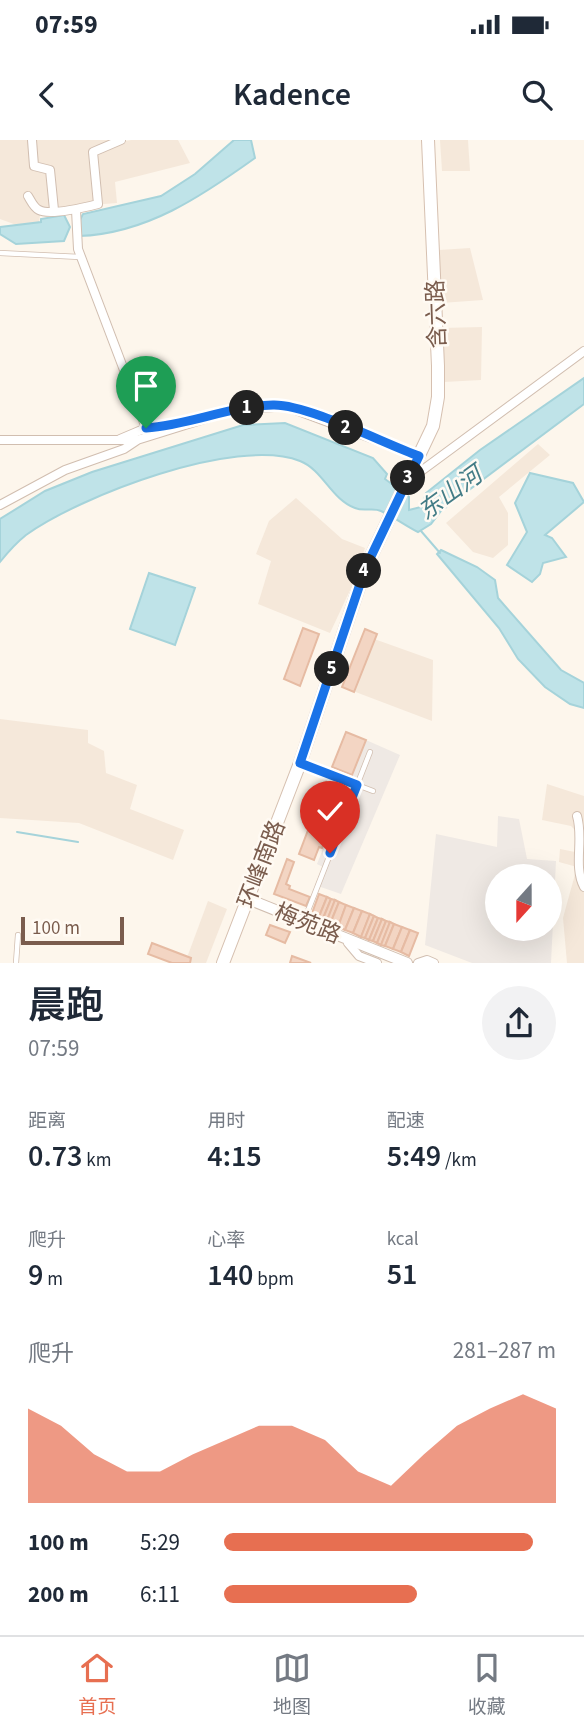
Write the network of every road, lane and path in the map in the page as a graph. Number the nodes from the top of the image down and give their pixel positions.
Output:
1 (32, 140) edge
2 (121, 140) edge
3 (428, 140) edge
4 (28, 196) dead end
5 (54, 210) junction
6 (76, 210) junction
7 (0, 253) edge
8 (81, 257) junction
9 (584, 351) edge
10 (192, 423) junction
11 (146, 428) junction
12 (0, 440) edge
13 (137, 440) junction
14 (114, 441) junction
15 (419, 456) junction
16 (407, 481) junction
17 (0, 505) edge
18 (383, 528) joint
19 (370, 752) dead end
20 (300, 763) junction
21 (357, 785) junction
22 (373, 791) dead end
23 (577, 817) dead end
24 (584, 887) edge
25 (248, 901) junction
26 (303, 922) junction
27 (18, 935) dead end
28 (348, 943) junction
29 (16, 963) edge
30 (223, 963) edge
31 (377, 963) edge
32 (398, 963) edge
33 (407, 963) edge
34 (418, 963) edge
35 (434, 963) edge

1 - 5 street
2 - 6 street
3 - 15 main road, 含六路
4 - 5 street
5 - 6 street
6 - 8 street
7 - 8 lane
8 - 11 street
9 - 16 street
10 - 11 street
10 - 13 street
10 - 15 street
11 - 14 street
12 - 14 street
13 - 14 street
13 - 17 street
15 - 16 main road, 含六路
16 - 18 main road, 含六路
18 - 20 main road, 环峰南路
19 - 21 lane
20 - 21 lane
20 - 25 main road, 环峰南路
21 - 22 lane
21 - 26 lane
23 - 24 street
25 - 26 street, 梅苑路
25 - 28 street, 梅苑路
25 - 30 main road, 环峰南路
26 - 33 street, 梅苑路
27 - 29 lane
28 - 31 street
28 - 32 street, 梅苑路
34 - 35 street

